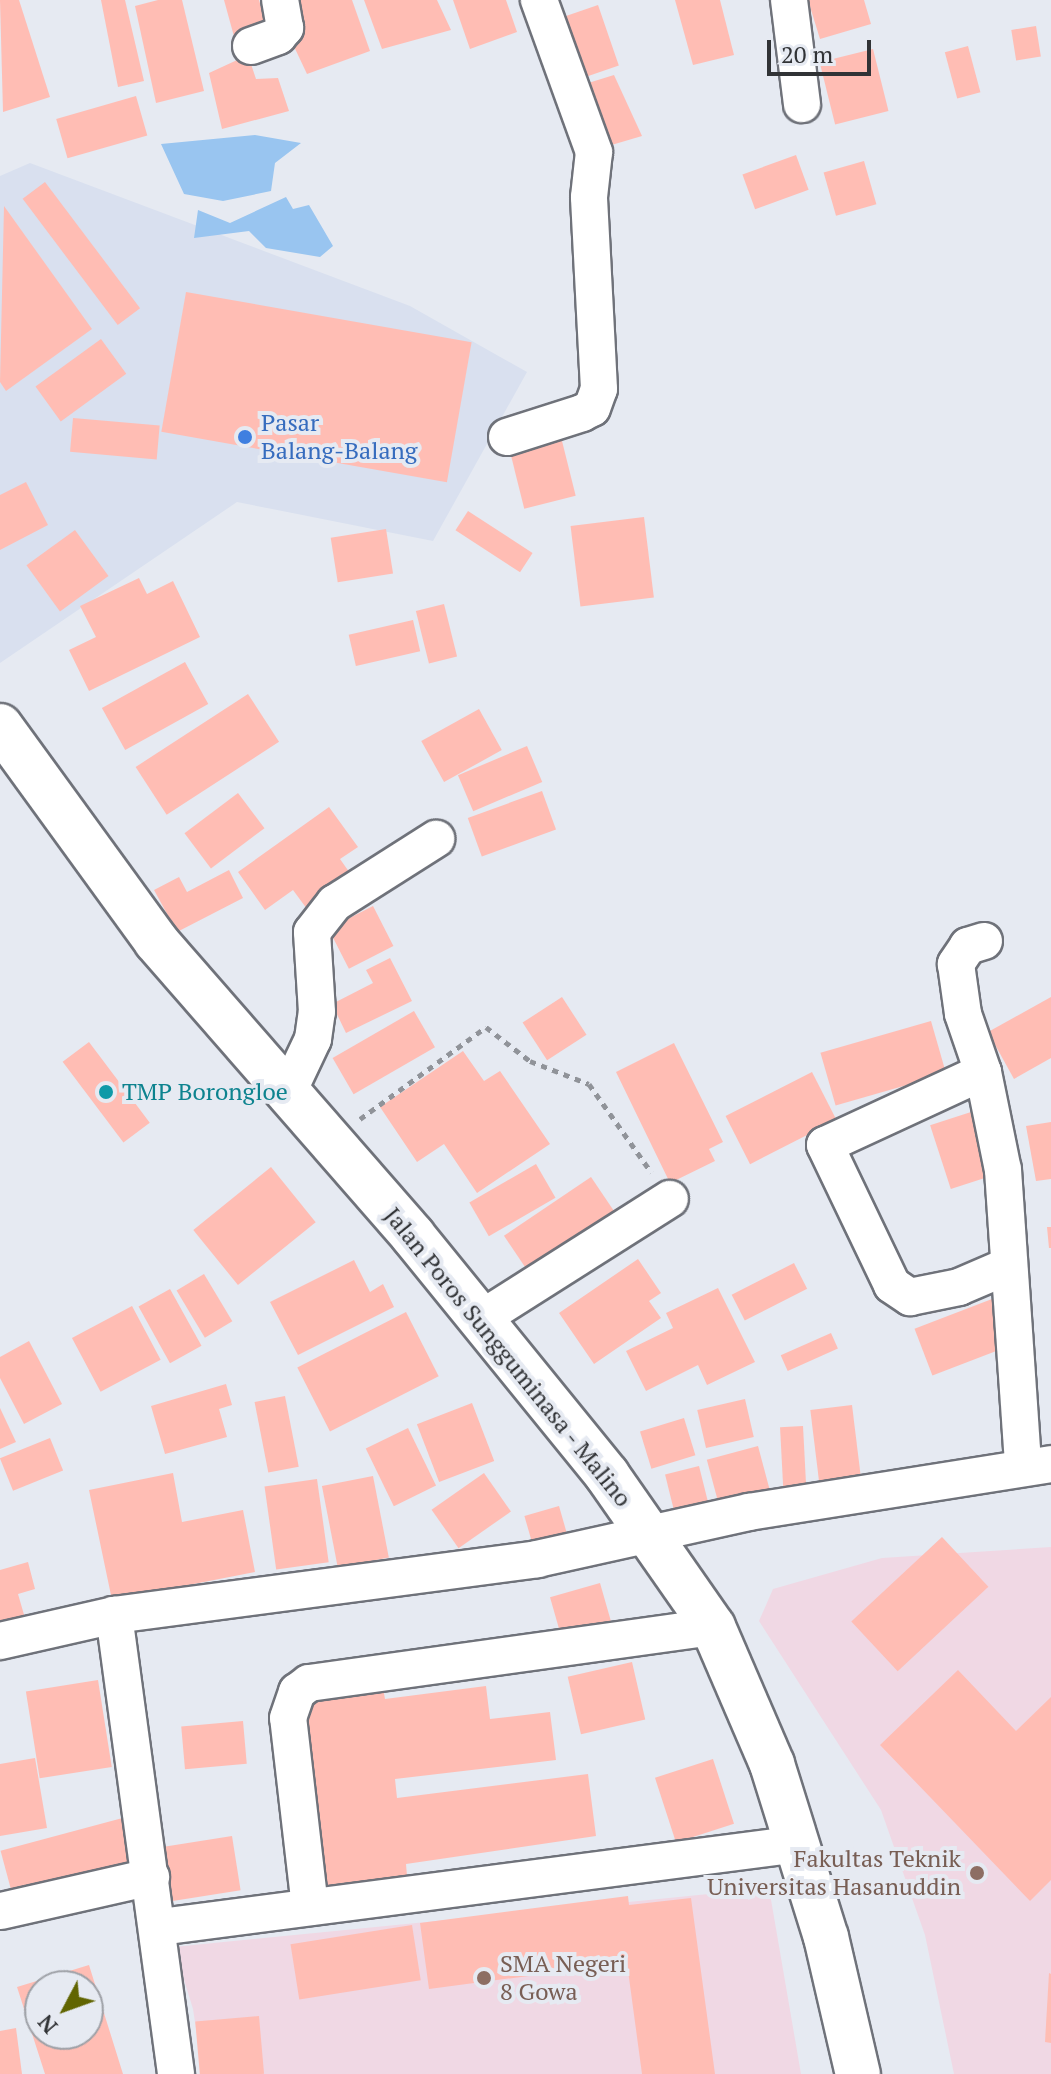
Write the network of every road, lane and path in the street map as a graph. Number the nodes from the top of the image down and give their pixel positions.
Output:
1 (280, 0) edge
2 (539, 0) edge
3 (789, 0) edge
4 (251, 46) dead end
5 (802, 104) dead end
6 (507, 437) dead end
7 (0, 726) edge
8 (436, 839) dead end
9 (984, 941) dead end
10 (983, 1072) junction
11 (287, 1094) junction
12 (331, 1140) junction
13 (670, 1199) joint
14 (1008, 1266) junction
15 (479, 1320) junction
16 (1037, 1466) edge
17 (650, 1534) junction
18 (114, 1615) junction
19 (713, 1627) junction
20 (0, 1641) edge
21 (798, 1844) junction
22 (151, 1877) junction
23 (310, 1907) junction
24 (1, 1911) edge
25 (160, 1927) junction
26 (176, 2074) edge
27 (858, 2074) edge

1 - 4 street
2 - 6 street
3 - 5 street
7 - 11 main road, Jalan Poros Sungguminasa - Malino
8 - 11 street
9 - 10 street
10 - 14 street
10 - 14 street
11 - 12 main road, Jalan Poros Sungguminasa - Malino
12 - 13 path
12 - 15 main road, Jalan Poros Sungguminasa - Malino
13 - 15 street
14 - 16 street
15 - 17 main road, Jalan Poros Sungguminasa - Malino
16 - 17 street
17 - 18 street
17 - 19 main road, Jalan Poros Sungguminasa - Malino
18 - 20 street
18 - 22 street
19 - 21 main road, Jalan Poros Sungguminasa - Malino
19 - 23 street
21 - 23 street
21 - 27 main road, Jalan Poros Sungguminasa - Malino
22 - 24 street
22 - 25 street
23 - 25 street
25 - 26 street

